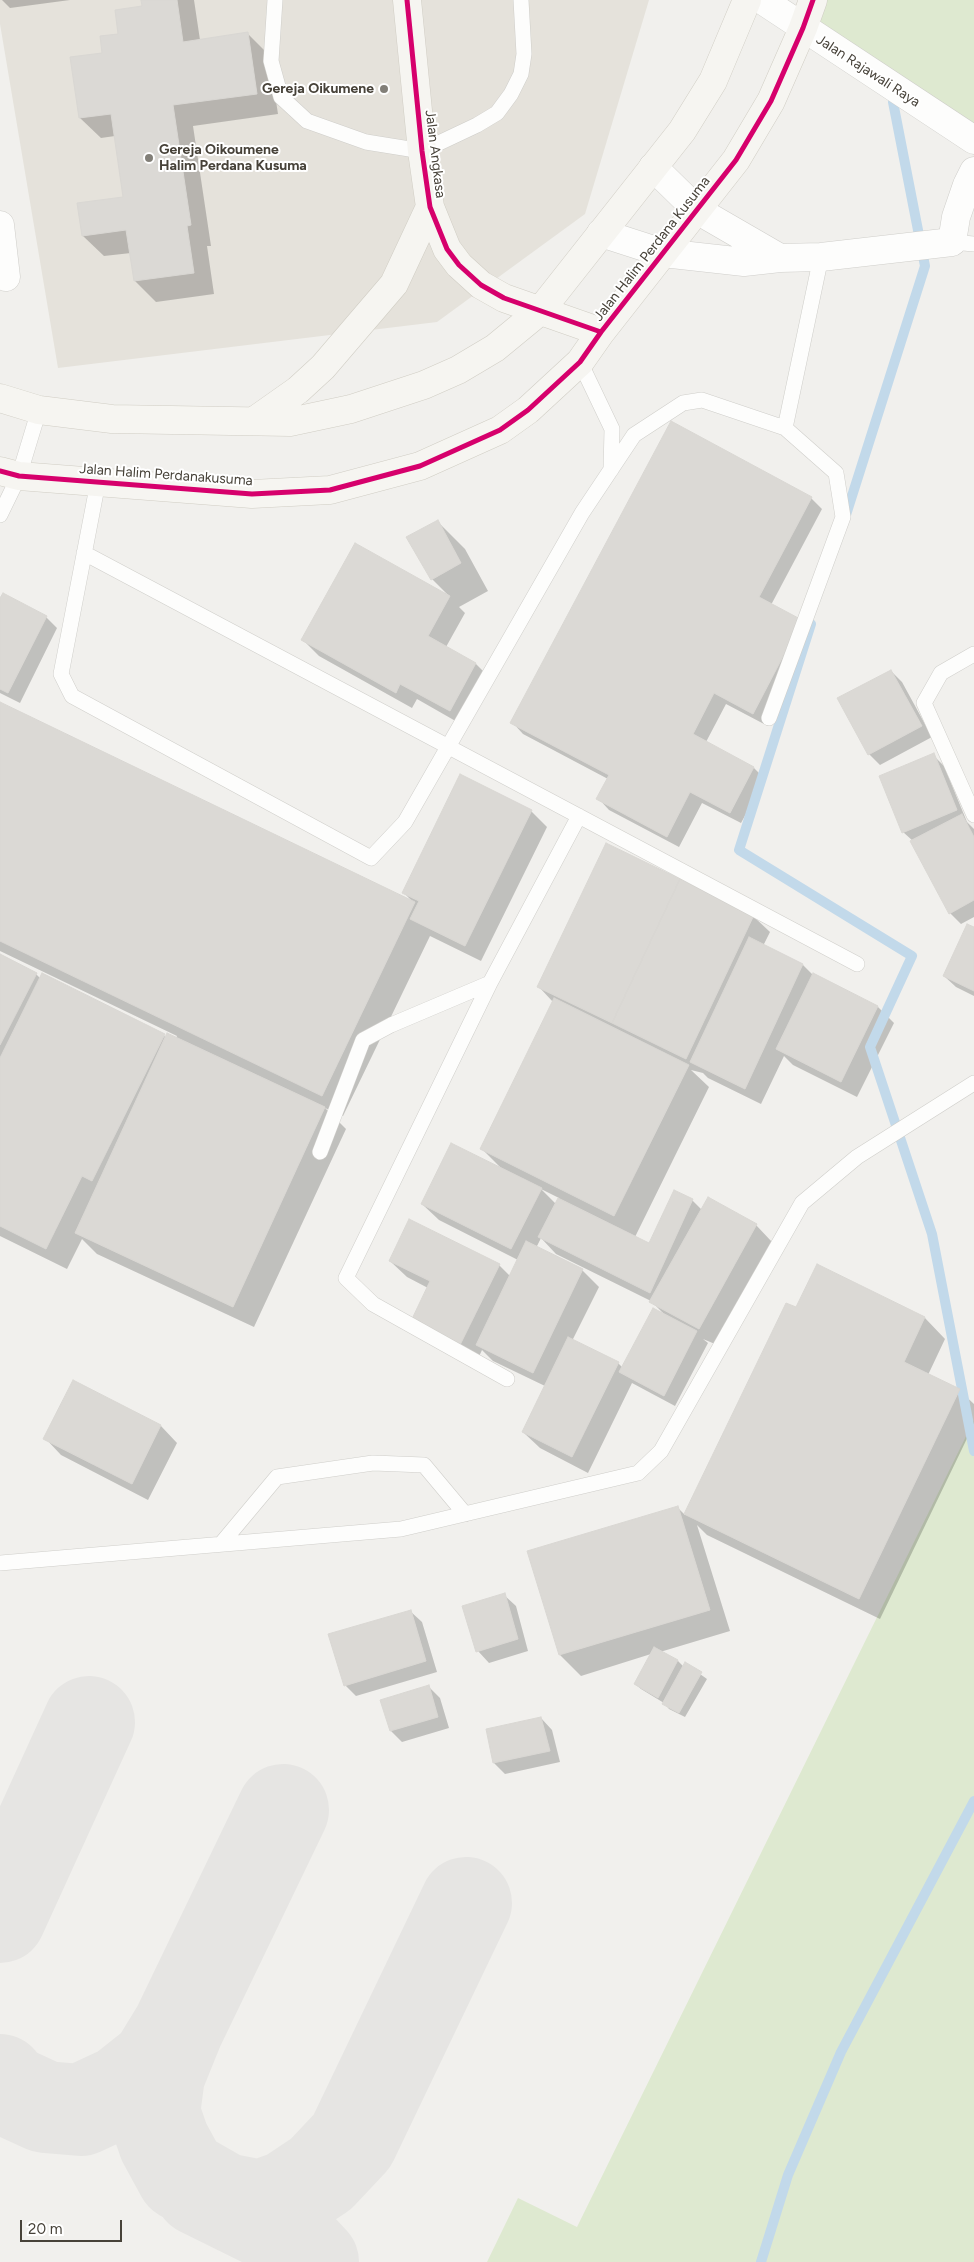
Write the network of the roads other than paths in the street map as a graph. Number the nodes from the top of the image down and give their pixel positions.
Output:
1 (275, 0) edge
2 (407, 0) edge
3 (521, 0) edge
4 (748, 0) edge
5 (762, 0) edge
6 (813, 0) edge
7 (804, 28) junction
8 (974, 140) edge
9 (422, 151) junction
10 (653, 168) junction
11 (974, 172) edge
12 (430, 207) junction
13 (697, 210) junction
14 (0, 225) edge
15 (601, 233) junction
16 (955, 243) edge
17 (663, 253) junction
18 (821, 257) junction
19 (780, 258) junction
20 (6, 277) dead end
21 (540, 311) junction
22 (601, 332) junction
23 (580, 362) junction
24 (0, 398) edge
25 (39, 410) junction
26 (254, 421) junction
27 (785, 428) junction
28 (611, 470) junction
29 (10, 473) edge
30 (98, 482) junction
31 (330, 490) joint
32 (0, 515) edge
33 (84, 554) junction
34 (974, 654) edge
35 (770, 718) dead end
36 (448, 747) junction
37 (974, 815) edge
38 (579, 816) junction
39 (857, 964) dead end
40 (490, 983) junction
41 (974, 1083) edge
42 (320, 1152) dead end
43 (507, 1379) dead end
44 (465, 1514) junction
45 (221, 1544) junction
46 (0, 1564) edge

1 - 9 lane
2 - 9 street, Jalan Angkasa
3 - 9 lane
4 - 10 street
5 - 7 street, Jalan Rajawali Raya
6 - 7 street, Jalan Halim Perdana Kusuma
7 - 8 street, Jalan Rajawali Raya
7 - 13 street, Jalan Halim Perdana Kusuma
9 - 12 street, Jalan Angkasa
10 - 13 street
10 - 15 street
11 - 16 street
12 - 21 street, Jalan Angkasa
12 - 26 street
13 - 17 street, Jalan Halim Perdana Kusuma
13 - 19 street
14 - 20 street
15 - 17 street
15 - 21 street
16 - 18 street
17 - 19 street
17 - 22 street, Jalan Halim Perdana Kusuma
18 - 19 street
18 - 27 lane
21 - 22 street, Jalan Angkasa
21 - 26 street
22 - 23 street, Jalan Halim Perdana Kusuma
23 - 28 lane
23 - 31 street, Jalan Halim Perdana Kusuma
24 - 25 street
25 - 26 street
25 - 29 lane
27 - 28 lane
27 - 35 lane
28 - 36 lane
29 - 30 street, Jalan Halim Perdanakusuma
29 - 32 lane
30 - 31 street, Jalan Halim Perdanakusuma
30 - 33 lane
33 - 36 lane
33 - 36 lane
34 - 37 lane
36 - 38 lane
38 - 39 lane
38 - 40 lane
40 - 42 lane
40 - 43 lane
41 - 44 lane
44 - 45 lane
44 - 45 lane
45 - 46 lane

